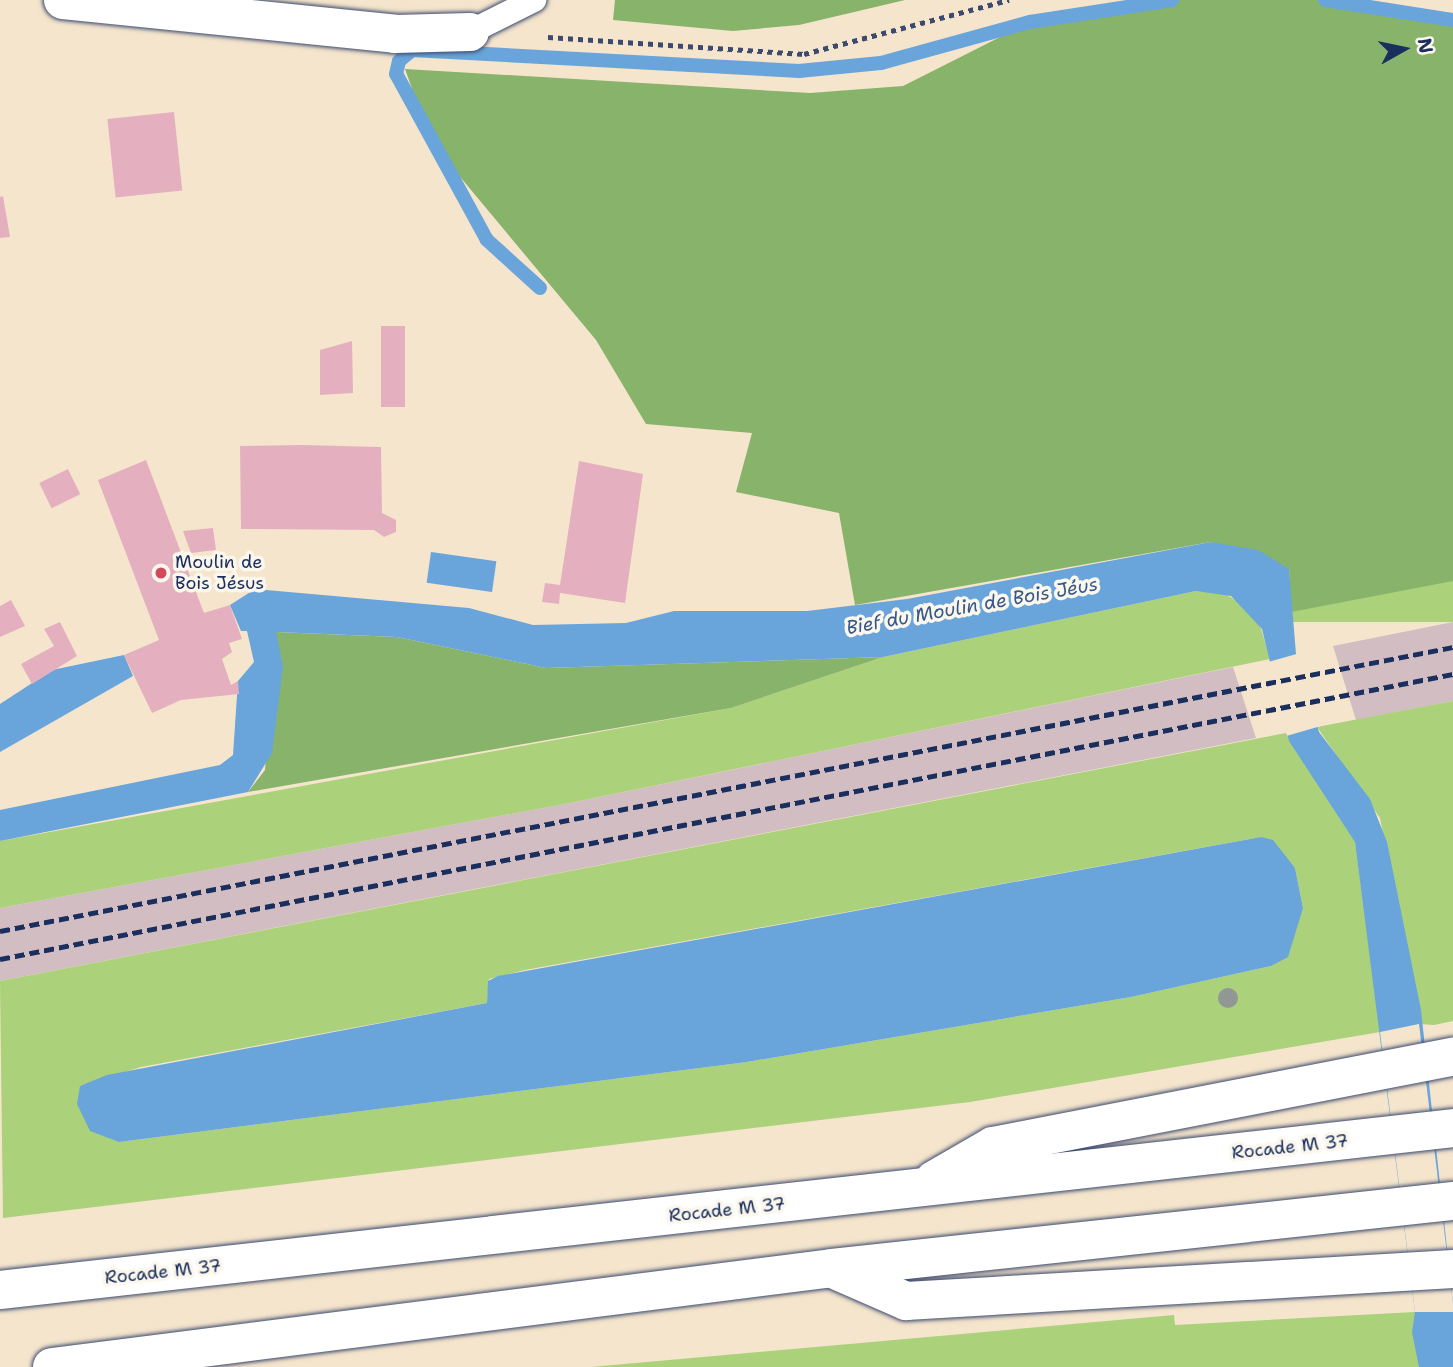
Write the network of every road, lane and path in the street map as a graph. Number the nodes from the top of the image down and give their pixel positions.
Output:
1 (63, 0) edge
2 (534, 0) edge
3 (1009, 0) edge
4 (470, 32) joint
5 (537, 36) dead end
6 (1438, 1060) edge
7 (1443, 1129) edge
8 (918, 1188) junction
9 (1447, 1202) edge
10 (832, 1268) junction
11 (1451, 1269) edge
12 (0, 1290) edge
13 (52, 1367) edge

1 - 4 main road
2 - 4 lane
3 - 5 path
6 - 8 main road
7 - 8 main road, Rocade M 37
8 - 12 main road, Rocade M 37
9 - 10 main road
10 - 11 main road
10 - 13 main road

